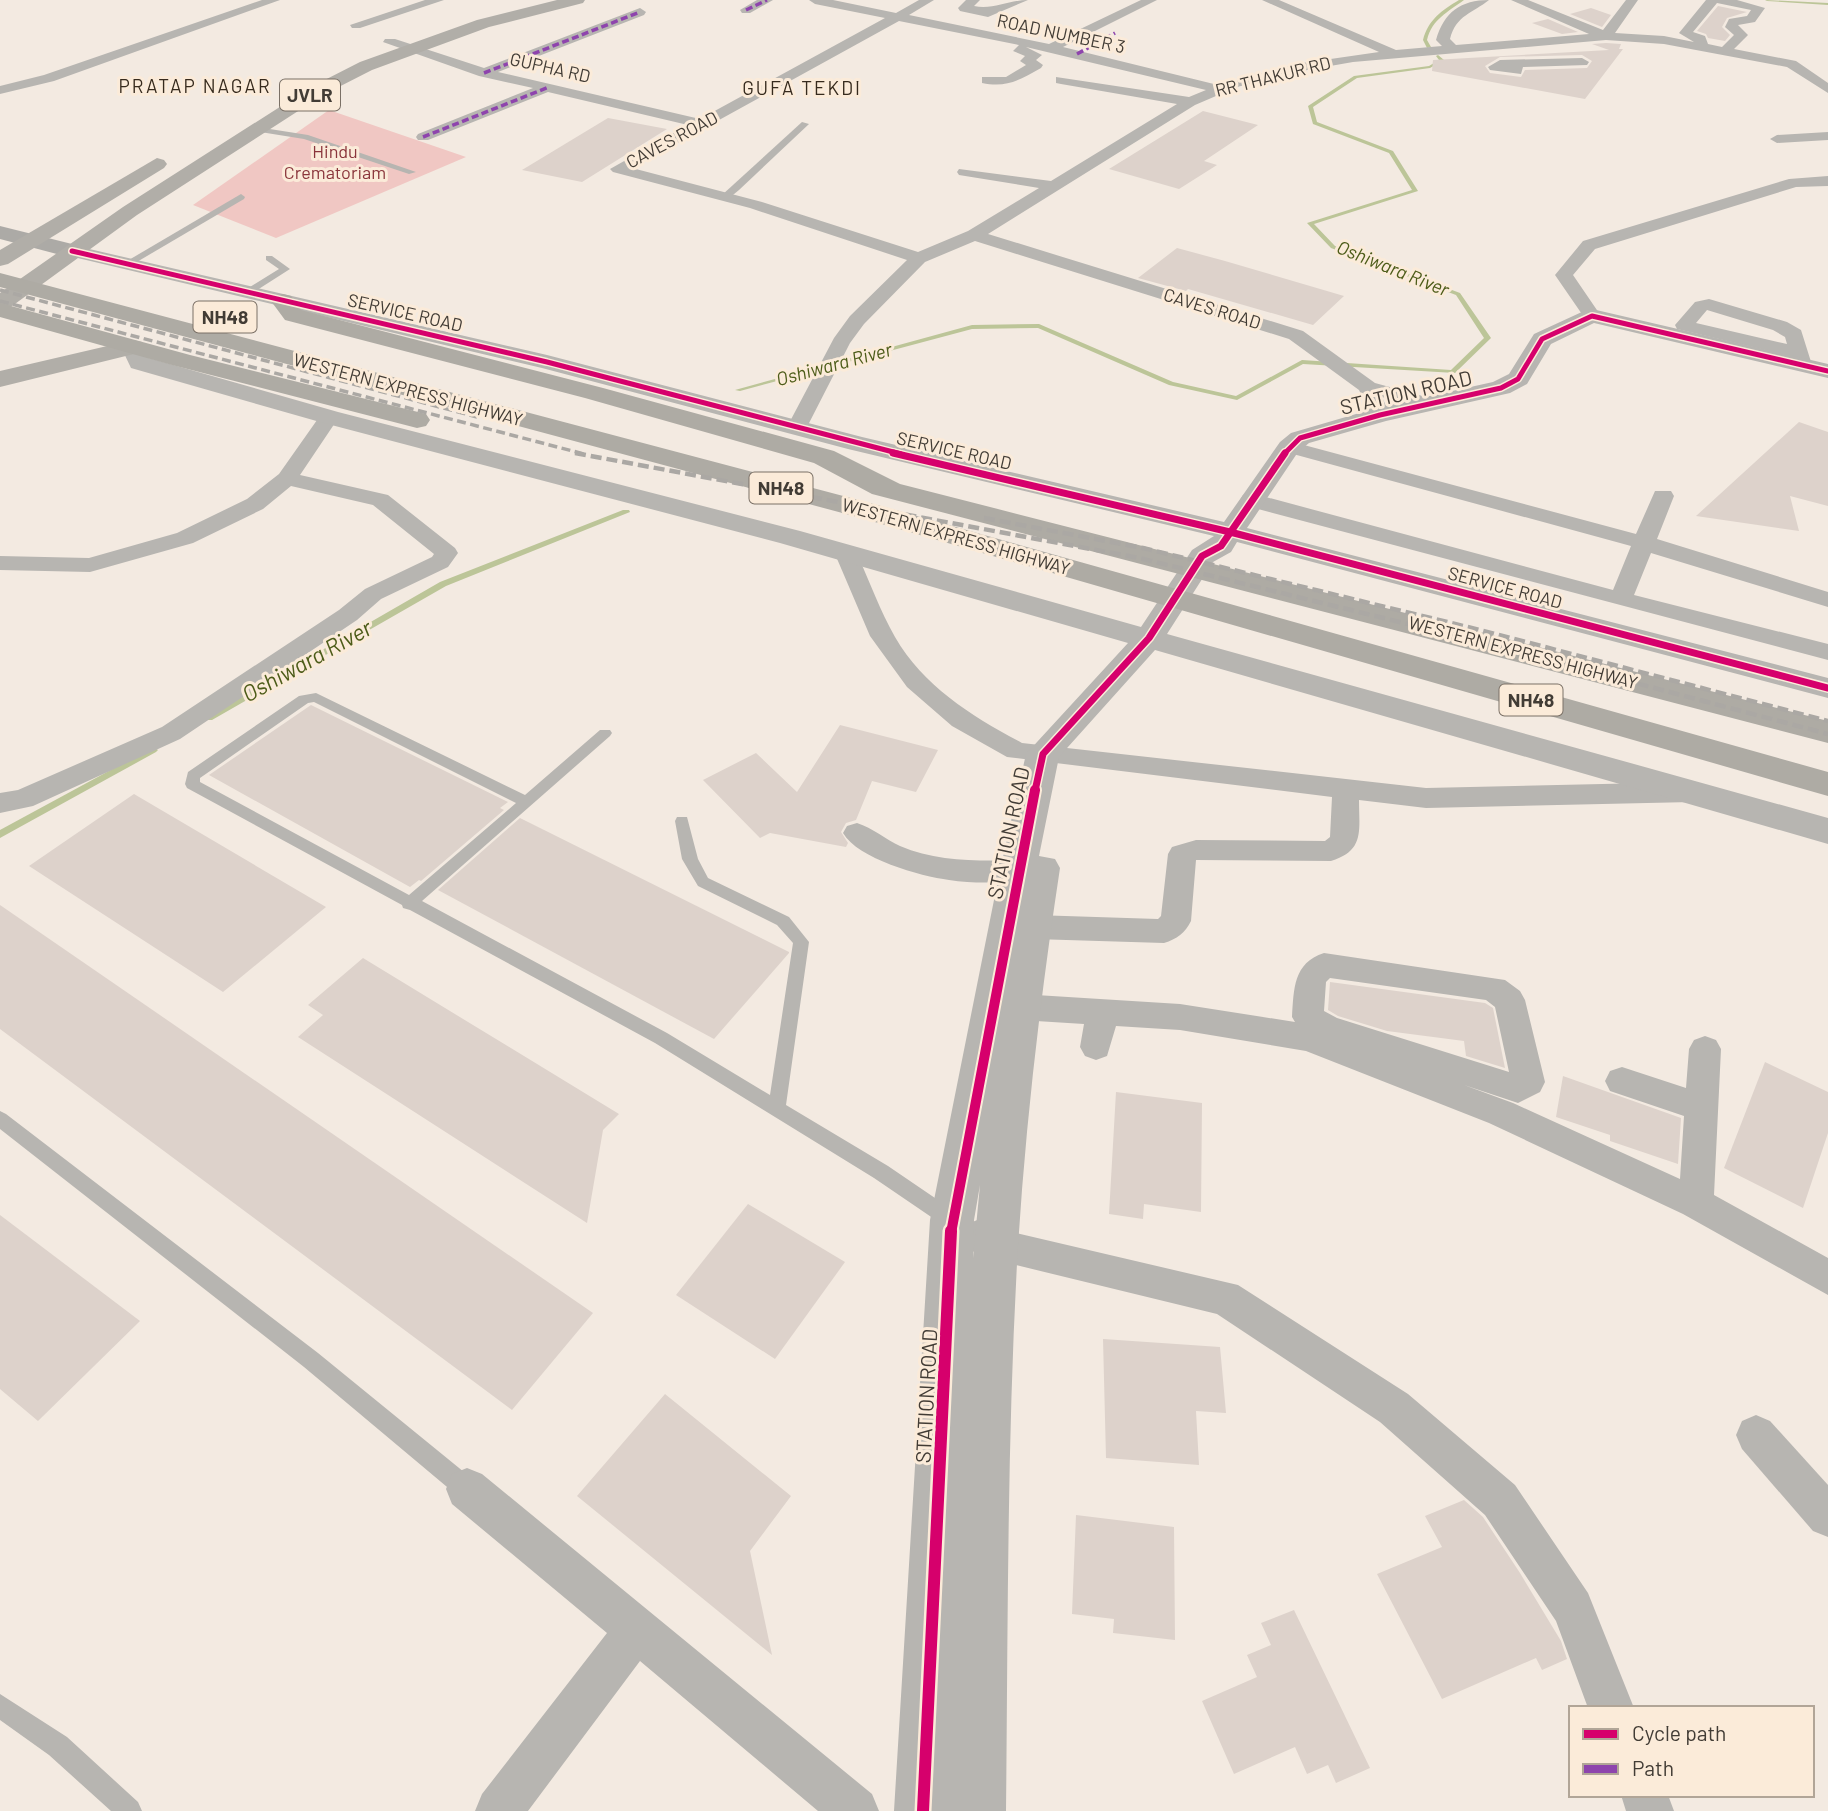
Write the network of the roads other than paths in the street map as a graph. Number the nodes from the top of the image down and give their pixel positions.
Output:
1 (274, 0) edge
2 (438, 0) edge
3 (531, 0) edge
4 (577, 0) edge
5 (767, 0) edge
6 (815, 0) edge
7 (869, 0) edge
8 (928, 0) edge
9 (1023, 0) edge
10 (1151, 0) edge
11 (1268, 0) edge
12 (1483, 0) edge
13 (1517, 0) edge
14 (1632, 0) edge
15 (1713, 0) edge
16 (1719, 0) edge
17 (972, 5) edge
18 (853, 8) junction
19 (746, 10) dead end
20 (640, 12) dead end
21 (896, 17) junction
22 (356, 25) dead end
23 (939, 26) junction
24 (1115, 33) dead end
25 (1606, 36) junction
26 (390, 42) junction
27 (1030, 44) junction
28 (1560, 44) junction
29 (1702, 47) junction
30 (413, 48) junction
31 (1051, 48) junction
32 (1725, 51) junction
33 (1453, 53) junction
34 (1077, 54) junction
35 (1398, 54) junction
36 (1517, 64) dead end
37 (484, 73) junction
38 (299, 80) dead end
39 (987, 80) dead end
40 (1061, 80) dead end
41 (549, 87) junction
42 (1218, 89) junction
43 (0, 90) edge
44 (1827, 96) edge
45 (1190, 102) junction
46 (704, 124) junction
47 (805, 124) dead end
48 (257, 129) junction
49 (1828, 136) edge
50 (422, 137) dead end
51 (1777, 139) dead end
52 (168, 157) dead end
53 (412, 172) dead end
54 (965, 172) dead end
55 (1828, 181) edge
56 (1053, 186) junction
57 (241, 197) dead end
58 (724, 197) junction
59 (0, 232) edge
60 (974, 235) junction
61 (31, 240) junction
62 (72, 251) junction
63 (0, 257) edge
64 (269, 258) dead end
65 (919, 258) junction
66 (127, 264) junction
67 (0, 280) edge
68 (248, 292) junction
69 (283, 301) junction
70 (0, 304) edge
71 (0, 310) edge
72 (1592, 316) junction
73 (1680, 330) junction
74 (133, 347) junction
75 (1801, 359) junction
76 (179, 367) joint
77 (1828, 371) edge
78 (0, 379) edge
79 (225, 379) junction
80 (1368, 387) junction
81 (1430, 404) junction
82 (1380, 415) junction
83 (329, 417) junction
84 (797, 428) junction
85 (1289, 447) junction
86 (287, 479) junction
87 (890, 490) junction
88 (1663, 496) dead end
89 (1251, 500) junction
90 (871, 512) junction
91 (1226, 539) junction
92 (1645, 543) junction
93 (846, 554) junction
94 (0, 563) edge
95 (1621, 599) junction
96 (1828, 600) edge
97 (1158, 640) junction
98 (1828, 652) edge
99 (1828, 688) edge
100 (1828, 732) edge
101 (606, 733) dead end
102 (1056, 755) junction
103 (1828, 783) edge
104 (1346, 790) junction
105 (1693, 792) junction
106 (527, 802) junction
107 (0, 803) edge
108 (682, 821) dead end
109 (1828, 831) edge
110 (857, 833) dead end
111 (1030, 871) junction
112 (409, 904) junction
113 (1034, 928) junction
114 (1006, 1006) junction
115 (1108, 1012) junction
116 (1096, 1047) dead end
117 (1705, 1049) dead end
118 (1389, 1058) junction
119 (1622, 1082) dead end
120 (1700, 1107) junction
121 (777, 1109) junction
122 (0, 1119) edge
123 (1696, 1203) junction
124 (952, 1220) junction
125 (996, 1245) junction
126 (1828, 1278) edge
127 (1756, 1435) dead end
128 (467, 1489) joint
129 (1828, 1517) edge
130 (637, 1629) junction
131 (0, 1706) edge
132 (1610, 1706) edge
133 (129, 1811) edge
134 (499, 1811) edge
135 (855, 1811) edge
136 (923, 1811) edge
137 (977, 1811) edge

1 - 43 street
2 - 22 street
3 - 26 main road, JVLR
4 - 30 main road, JVLR
5 - 19 street
6 - 18 street, ROAD NUMBER 3
7 - 18 street
8 - 21 street, CAVES ROAD
9 - 17 street
10 - 31 street
11 - 35 street
12 - 33 street
13 - 25 street
14 - 25 street
15 - 29 street
16 - 32 street
17 - 23 street
18 - 21 street, ROAD NUMBER 3
20 - 37 street
21 - 23 street, ROAD NUMBER 3
21 - 46 street, CAVES ROAD
23 - 27 street, ROAD NUMBER 3
24 - 34 street
25 - 28 street, RR THAKUR RD
25 - 29 street, RR THAKUR RD
26 - 30 street, GUPHA RD
26 - 38 main road, JVLR
27 - 31 street, ROAD NUMBER 3
27 - 39 street
28 - 33 street, RR THAKUR RD
28 - 36 street
29 - 32 street, RR THAKUR RD
30 - 37 street, GUPHA RD
30 - 48 main road, JVLR
31 - 34 street, ROAD NUMBER 3
32 - 44 street, RR THAKUR RD
33 - 35 street, RR THAKUR RD
34 - 42 street, ROAD NUMBER 3
35 - 42 street, RR THAKUR RD
37 - 41 street, GUPHA RD
40 - 45 street
41 - 46 street, GUPHA RD
41 - 50 street
42 - 45 street, RR THAKUR RD
45 - 56 street, RR THAKUR RD
46 - 58 street, CAVES ROAD
47 - 58 lane
48 - 53 lane
48 - 62 main road, JVLR
49 - 51 street
52 - 61 main road
54 - 56 street
55 - 72 street
56 - 60 street, RR THAKUR RD
57 - 66 lane
58 - 65 street, CAVES ROAD
59 - 61 main road
60 - 65 street, RR THAKUR RD
60 - 80 street, CAVES ROAD
61 - 62 main road
61 - 63 main road
62 - 66 street, SERVICE ROAD
62 - 70 main road, JVLR
63 - 87 highway, WESTERN EXPRESS HIGHWAY / NH48
64 - 68 lane
65 - 84 street, RR THAKUR RD
66 - 68 street, SERVICE ROAD
67 - 90 highway, WESTERN EXPRESS HIGHWAY / NH48
68 - 69 street, SERVICE ROAD
69 - 84 street, SERVICE ROAD
69 - 87 highway
71 - 74 highway
72 - 73 street
72 - 81 street, STATION ROAD
73 - 75 street
73 - 75 street
74 - 76 highway
74 - 78 main road
75 - 77 street
76 - 79 street
79 - 83 street
79 - 90 highway
80 - 81 street
80 - 82 street, CAVES ROAD
81 - 82 street, STATION ROAD
82 - 85 street, STATION ROAD
83 - 86 street
83 - 93 street
84 - 91 street, SERVICE ROAD
85 - 89 street, STATION ROAD
85 - 92 street
86 - 94 street
86 - 107 street
87 - 100 highway, WESTERN EXPRESS HIGHWAY / NH48
88 - 92 street
89 - 91 street, STATION ROAD
89 - 95 street
90 - 103 highway, WESTERN EXPRESS HIGHWAY / NH48
91 - 97 street, STATION ROAD
91 - 99 street, SERVICE ROAD
92 - 95 street
92 - 96 street
93 - 97 street
93 - 102 street
95 - 98 street
97 - 102 street, STATION ROAD
97 - 105 street
101 - 106 lane
102 - 104 street
102 - 111 street, STATION ROAD
104 - 105 street
104 - 113 street
105 - 109 street
106 - 112 lane
106 - 112 lane
108 - 121 lane
110 - 111 street
111 - 113 street, STATION ROAD
111 - 114 street, STATION ROAD
112 - 121 lane
113 - 114 street, STATION ROAD
114 - 115 street
114 - 124 street, STATION ROAD
114 - 125 street, STATION ROAD
115 - 116 street
115 - 118 street
117 - 120 street
118 - 118 street
118 - 123 street
119 - 120 street
120 - 123 street
121 - 124 lane
122 - 128 lane
123 - 126 street
124 - 125 street
124 - 136 street, STATION ROAD
125 - 132 street
125 - 137 street, STATION ROAD
127 - 129 street
128 - 130 street
130 - 134 street
130 - 135 street
131 - 133 lane

